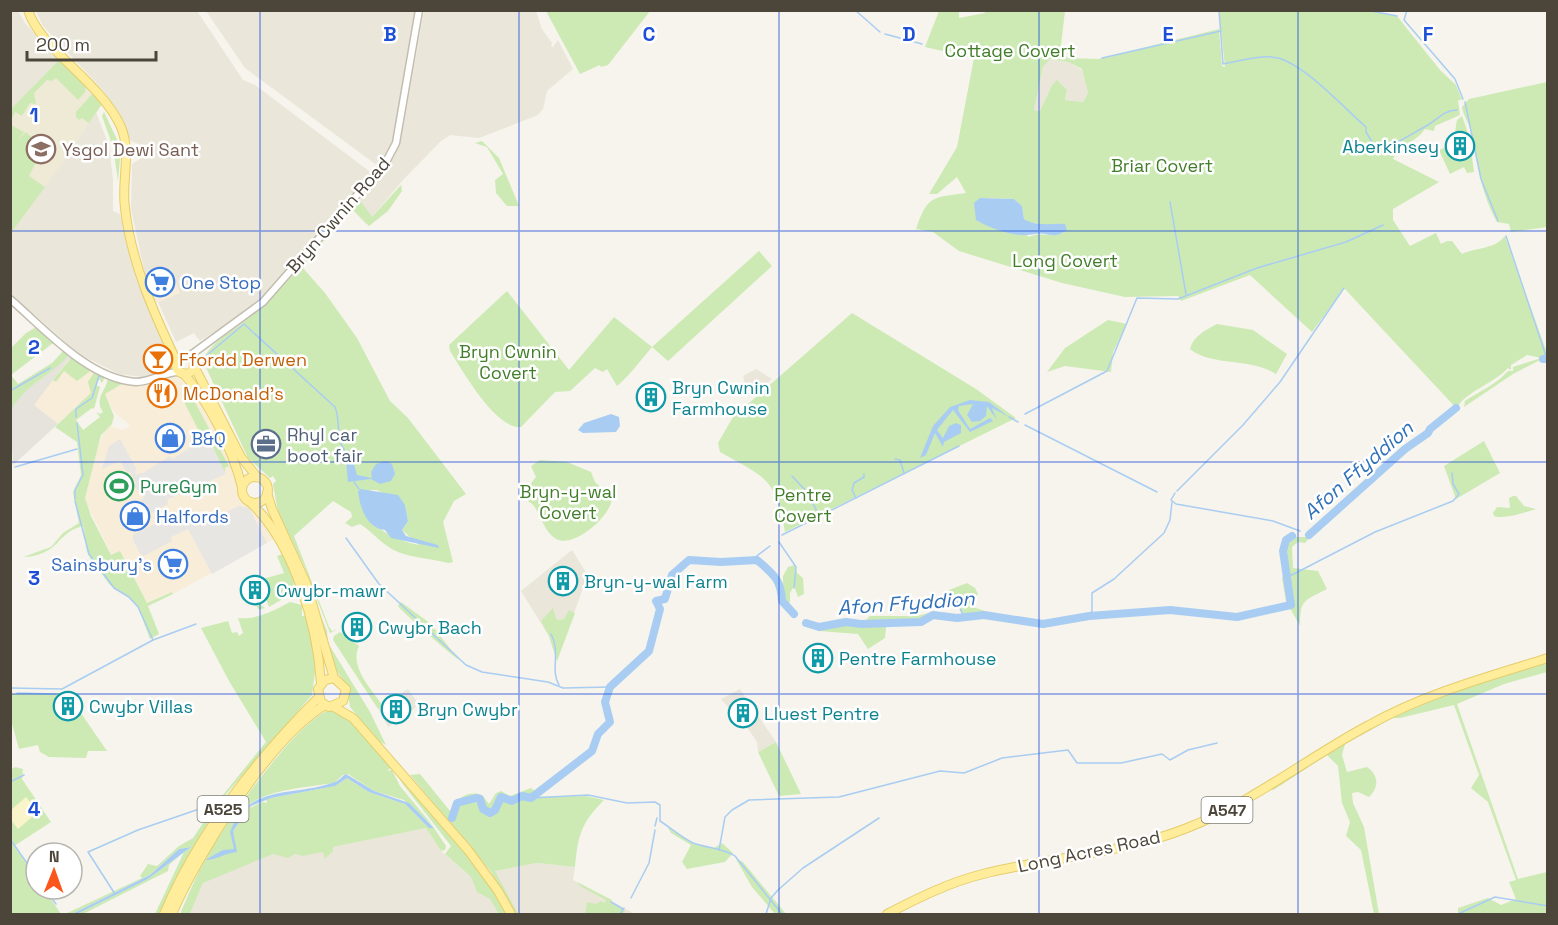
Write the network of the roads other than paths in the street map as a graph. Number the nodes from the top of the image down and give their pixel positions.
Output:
1 (28, 10) edge
2 (419, 10) edge
3 (10, 299) edge
4 (166, 334) junction
5 (190, 360) junction
6 (179, 368) junction
7 (257, 477) junction
8 (242, 487) junction
9 (267, 493) junction
10 (250, 502) junction
11 (1548, 658) edge
12 (334, 678) junction
13 (321, 683) junction
14 (318, 698) junction
15 (343, 701) junction
16 (325, 705) junction
17 (334, 707) junction
18 (353, 718) junction
19 (164, 915) edge
20 (172, 915) edge
21 (511, 915) edge
22 (887, 915) edge

1 - 4 main road
2 - 5 street, Bryn Cwnin Road
3 - 6 street
4 - 5 main road
4 - 6 main road
5 - 6 main road
5 - 6 main road
5 - 7 main road
6 - 8 main road
7 - 8 main road
7 - 9 main road
8 - 10 main road
9 - 10 main road
9 - 12 main road
10 - 13 main road
11 - 22 main road, Long Acres Road / A547
12 - 13 main road
12 - 15 main road
13 - 14 main road
14 - 16 main road
14 - 19 main road, A525
15 - 17 main road
15 - 18 main road
16 - 17 main road
16 - 20 main road, A525
17 - 18 main road
18 - 21 main road

